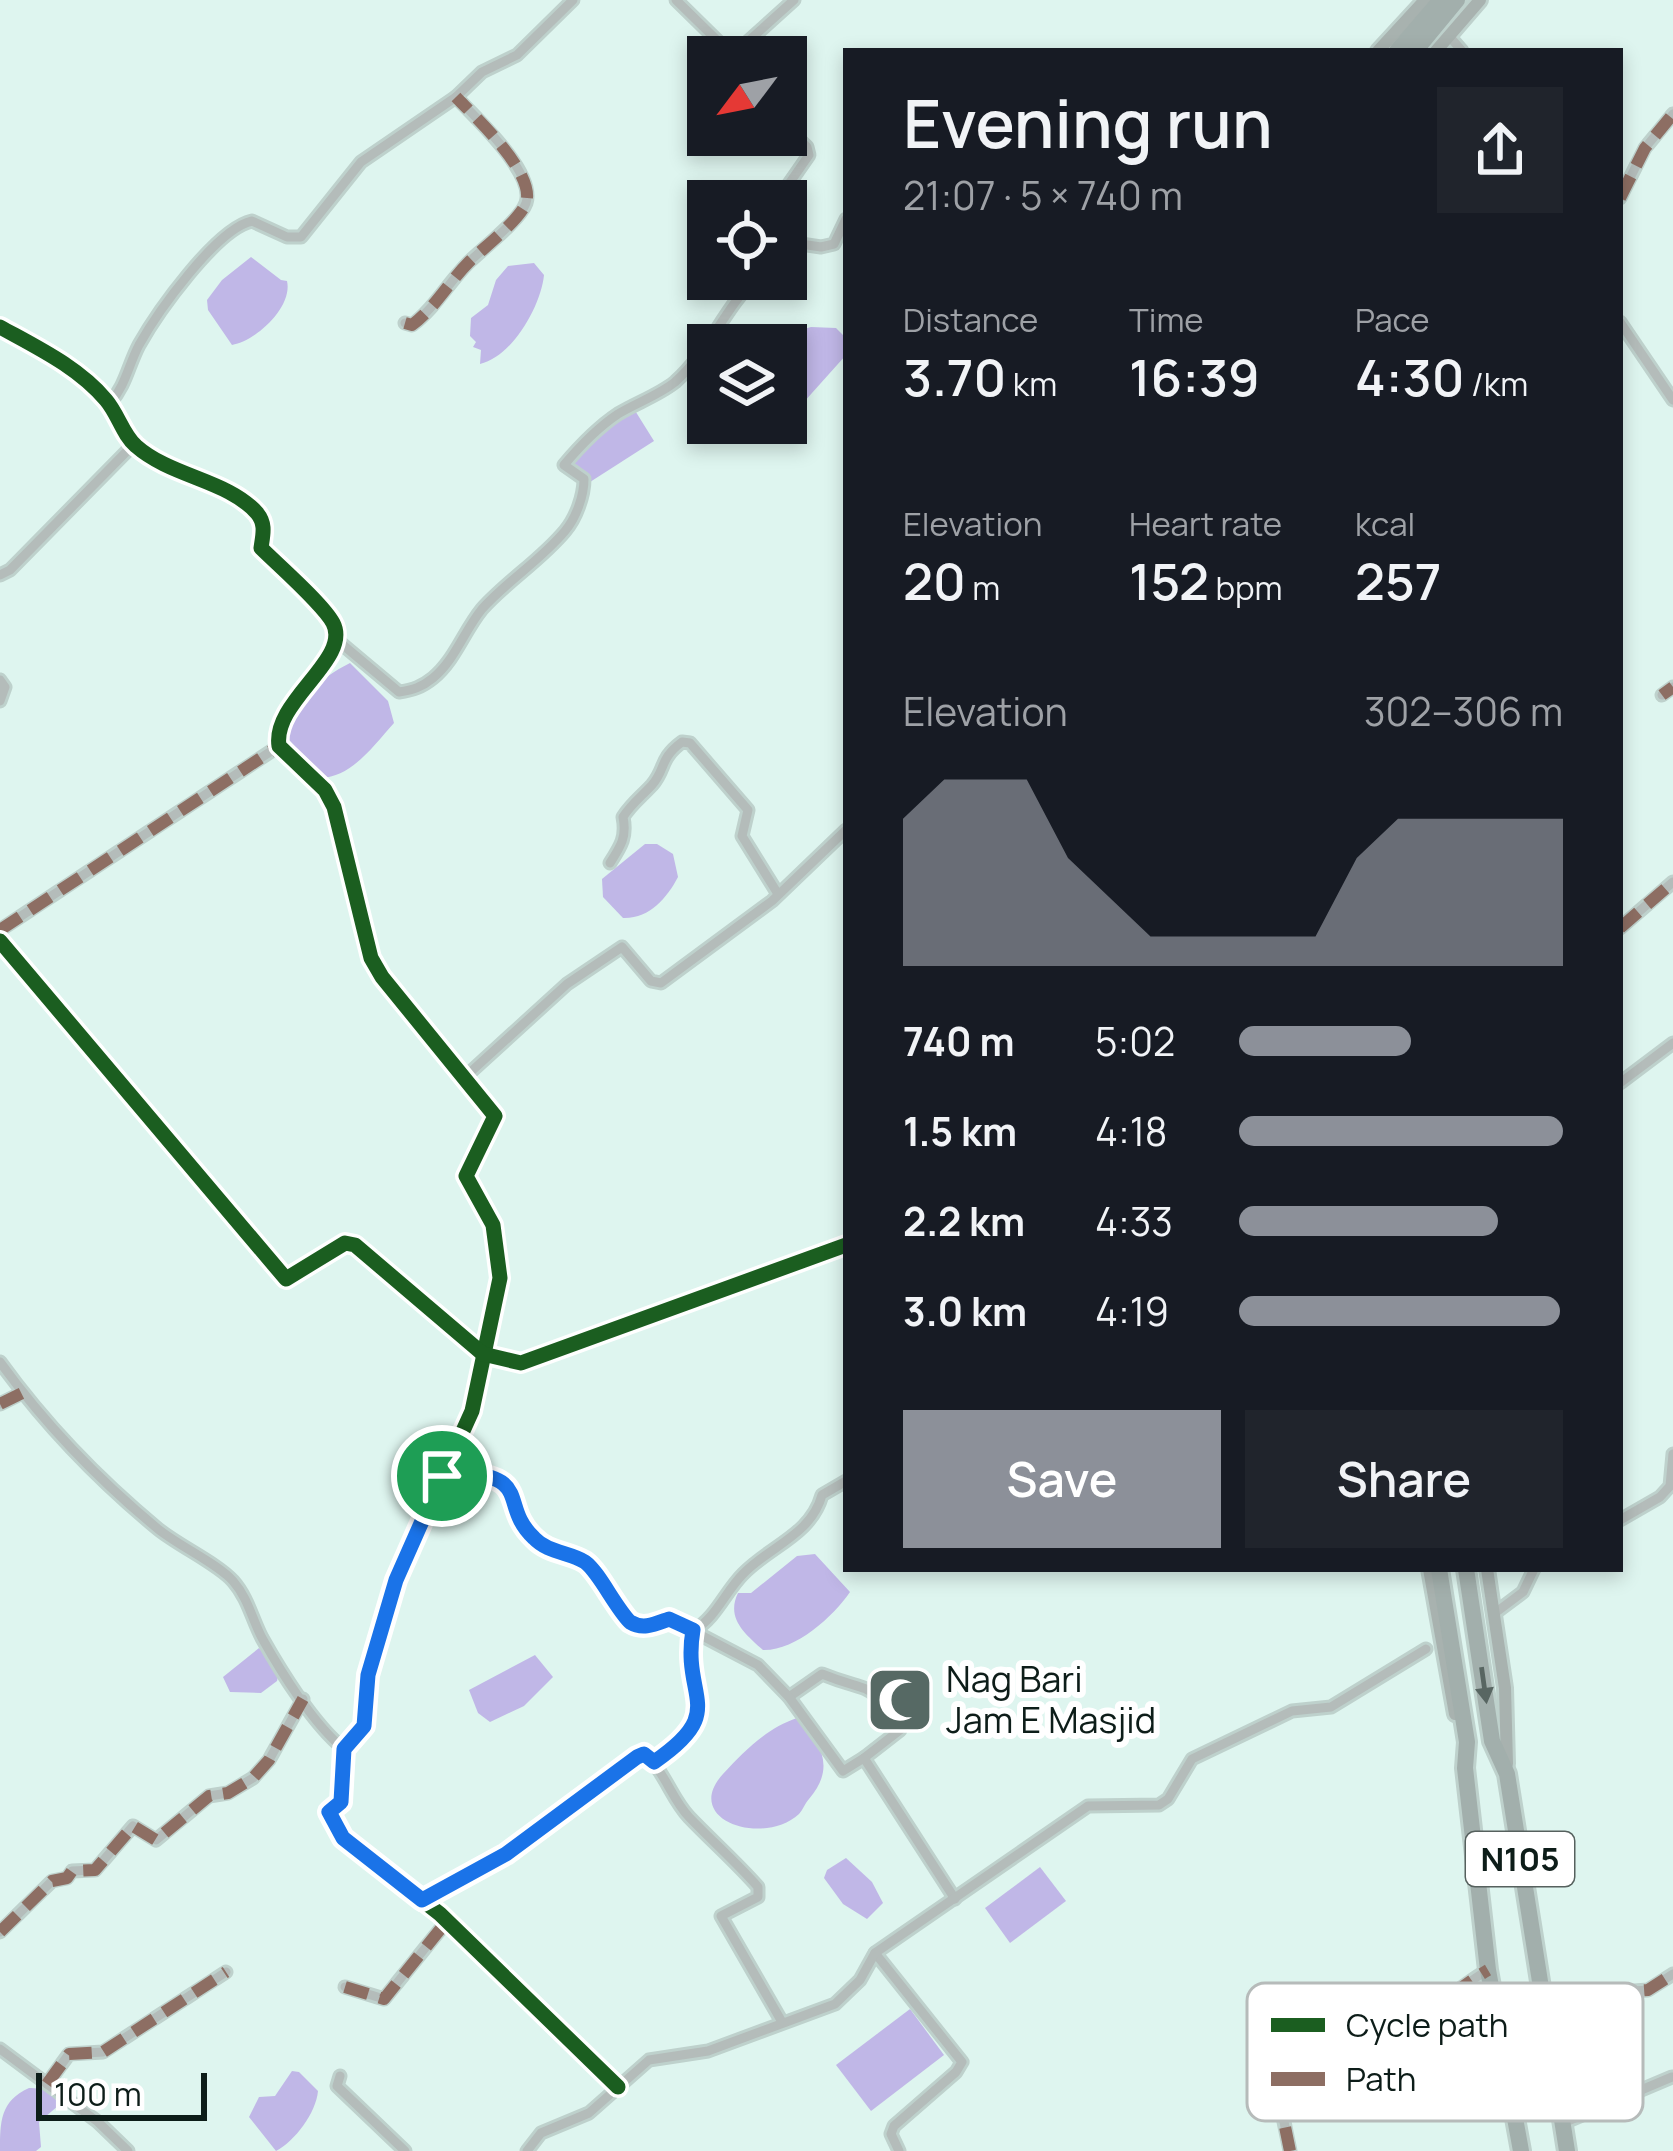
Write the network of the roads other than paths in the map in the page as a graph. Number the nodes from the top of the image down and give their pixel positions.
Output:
1 (573, 0) edge
2 (676, 0) edge
3 (794, 0) edge
4 (1457, 0) edge
5 (1480, 0) edge
6 (1427, 1) edge
7 (711, 36) edge
8 (754, 36) edge
9 (1449, 36) junction
10 (1381, 48) edge
11 (1399, 48) edge
12 (1417, 48) edge
13 (1439, 48) edge
14 (1459, 48) edge
15 (455, 97) junction
16 (1673, 114) edge
17 (807, 147) edge
18 (792, 180) edge
19 (1623, 192) edge
20 (843, 225) edge
21 (807, 244) edge
22 (734, 300) edge
23 (405, 323) dead end
24 (1623, 326) edge
25 (0, 327) edge
26 (1673, 400) edge
27 (110, 404) junction
28 (133, 445) junction
29 (0, 575) edge
30 (337, 640) junction
31 (0, 680) edge
32 (1673, 687) edge
33 (1662, 695) dead end
34 (0, 701) edge
35 (279, 746) junction
36 (843, 833) edge
37 (610, 863) dead end
38 (1673, 882) edge
39 (778, 895) junction
40 (1623, 925) edge
41 (0, 930) edge
42 (0, 941) edge
43 (1673, 1043) edge
44 (464, 1078) junction
45 (1623, 1081) edge
46 (843, 1246) edge
47 (483, 1354) junction
48 (0, 1362) edge
49 (22, 1393) junction
50 (0, 1404) edge
51 (1673, 1454) edge
52 (442, 1476) junction
53 (843, 1482) edge
54 (1623, 1518) edge
55 (1430, 1572) edge
56 (1440, 1572) edge
57 (1466, 1572) edge
58 (1488, 1572) edge
59 (1533, 1572) edge
60 (1495, 1613) junction
61 (693, 1630) junction
62 (1426, 1649) dead end
63 (789, 1697) junction
64 (303, 1699) junction
65 (344, 1749) junction
66 (864, 1758) junction
67 (654, 1762) junction
68 (1465, 1762) junction
69 (1507, 1774) junction
70 (955, 1899) junction
71 (422, 1900) junction
72 (447, 1921) junction
73 (0, 1931) edge
74 (875, 1953) junction
75 (1488, 1970) junction
76 (226, 1972) dead end
77 (1673, 1974) edge
78 (1471, 1983) edge
79 (1490, 1983) edge
80 (1540, 1983) edge
81 (345, 1987) dead end
82 (1643, 1990) edge
83 (782, 2022) junction
84 (0, 2049) edge
85 (340, 2076) dead end
86 (1672, 2077) edge
87 (47, 2084) junction
88 (618, 2087) junction
89 (1643, 2089) edge
90 (1284, 2121) edge
91 (1515, 2121) edge
92 (1569, 2121) edge
93 (1564, 2123) joint
94 (128, 2151) edge
95 (405, 2151) edge
96 (527, 2151) edge
97 (899, 2151) edge
98 (1290, 2151) edge
99 (1520, 2151) edge
100 (1568, 2151) edge

1 - 15 street
2 - 7 street
3 - 8 street
4 - 12 highway
5 - 9 main road
6 - 10 main road
6 - 11 highway
9 - 13 main road
9 - 14 street
15 - 23 street
15 - 27 street
16 - 19 street
17 - 18 street
20 - 21 street
22 - 30 street
24 - 26 street
25 - 27 street
27 - 28 street
28 - 29 street
28 - 30 street
30 - 35 street
31 - 34 street
32 - 33 street
35 - 41 street
35 - 44 street
36 - 39 street
37 - 39 street
38 - 40 street
39 - 44 street
42 - 47 street
43 - 45 street
44 - 47 street
46 - 47 street
47 - 52 street
48 - 49 street
49 - 50 street
49 - 64 street
51 - 54 street
52 - 61 street
52 - 65 street
53 - 61 street
55 - 68 main road
56 - 68 highway, N105
57 -> 69 highway, N105
58 - 60 main road
59 - 60 street
60 - 69 main road
61 - 63 street
61 - 67 street
62 - 70 street
63 - 66 street
63 - 66 street
64 - 65 street
64 - 73 street
65 - 71 street
66 - 70 street
67 - 71 street
67 - 83 street
68 - 75 highway, N105
69 - 80 highway, N105
70 - 74 street
71 - 72 street
72 - 81 street
72 - 88 street
74 - 83 street
74 - 97 street
75 - 78 street
75 - 79 highway, N105
76 - 87 street
77 - 82 street
83 - 88 street
84 - 87 street
85 - 95 street
86 - 89 street
87 - 94 street
88 - 96 street
90 - 98 street
91 - 99 highway, N105
92 - 93 street
93 - 100 highway, N105

